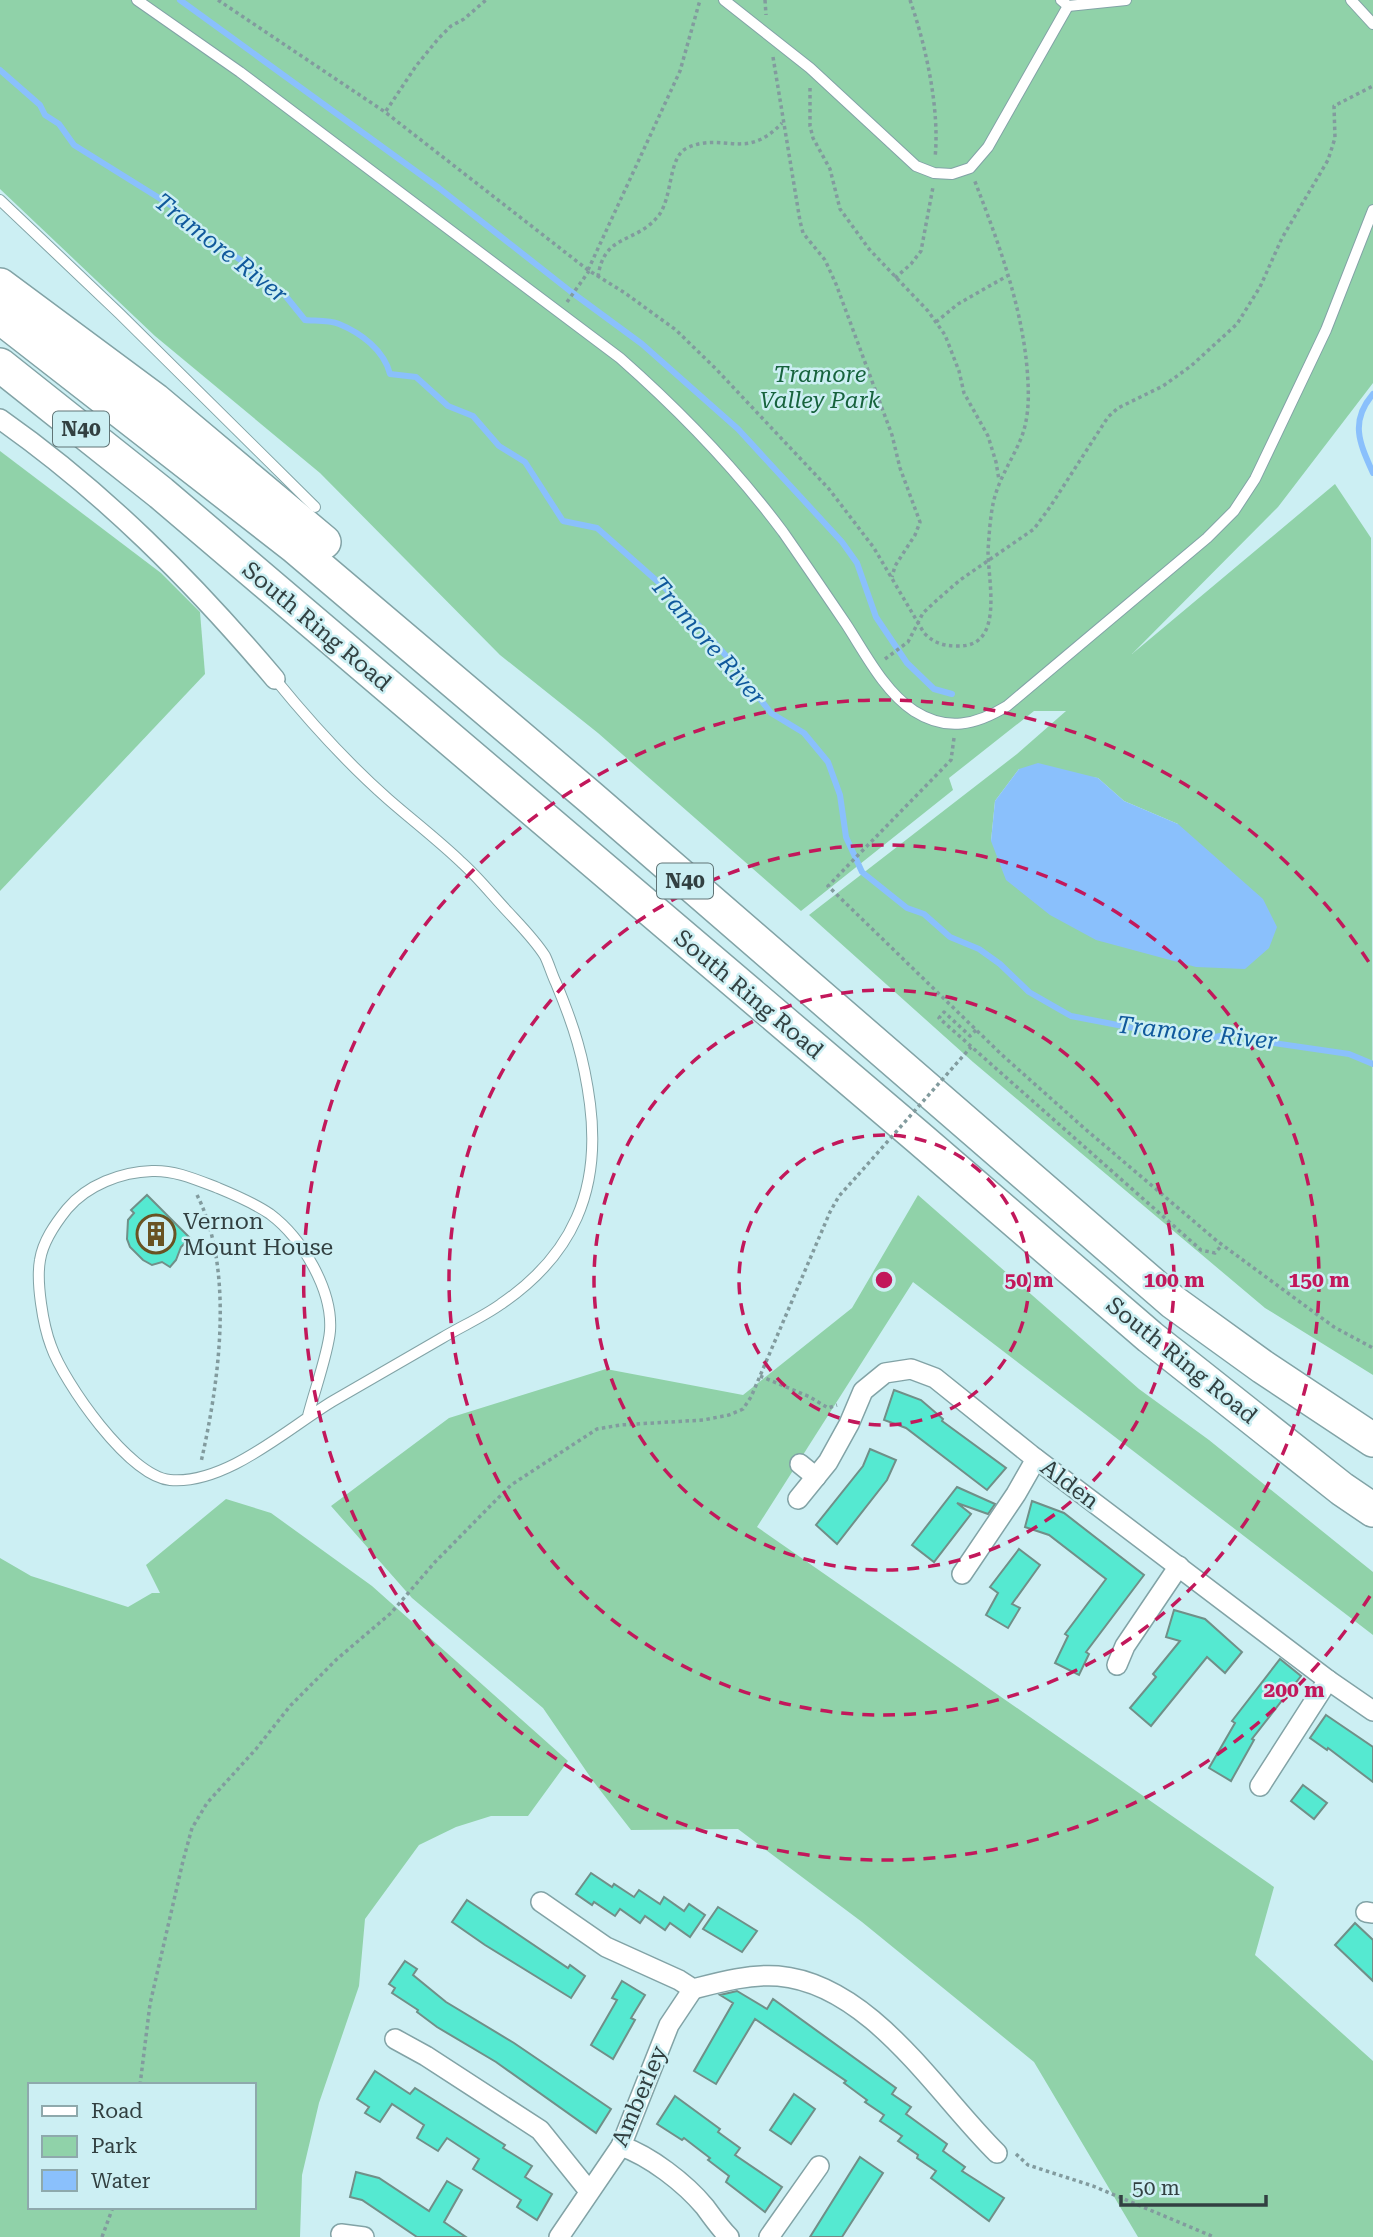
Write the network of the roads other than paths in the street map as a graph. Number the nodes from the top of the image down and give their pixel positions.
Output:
1 (137, 0) edge
2 (724, 0) edge
3 (1126, 0) edge
4 (1351, 0) edge
5 (1065, 3) edge
6 (1373, 24) edge
7 (0, 200) edge
8 (1373, 210) edge
9 (0, 285) edge
10 (1, 318) edge
11 (0, 365) edge
12 (0, 390) edge
13 (0, 419) edge
14 (161, 493) junction
15 (315, 507) dead end
16 (275, 679) joint
17 (590, 797) junction
18 (308, 1416) junction
19 (1373, 1440) edge
20 (1035, 1459) junction
21 (800, 1464) dead end
22 (816, 1476) junction
23 (798, 1499) dead end
24 (1373, 1510) edge
25 (1179, 1566) junction
26 (962, 1574) dead end
27 (1117, 1665) dead end
28 (1328, 1680) junction
29 (1373, 1711) edge
30 (1260, 1786) dead end
31 (541, 1902) dead end
32 (693, 1989) junction
33 (395, 2039) dead end
34 (621, 2146) junction
35 (997, 2153) road end
36 (819, 2166) dead end
37 (589, 2191) junction
38 (341, 2234) dead end
39 (364, 2237) edge
40 (559, 2237) edge
41 (729, 2237) edge
42 (769, 2237) edge

1 - 8 lane
2 - 5 lane
3 - 5 lane
4 - 6 lane
7 - 15 lane
9 - 17 highway
10 - 17 highway, South Ring Road / N40
11 - 14 highway, South Ring Road / N40
12 - 14 highway
13 - 16 street
14 - 24 highway, South Ring Road / N40
16 - 18 lane
17 - 19 highway, South Ring Road / N40
18 - 18 lane
20 - 22 street, Alden
20 - 25 street, Alden
20 - 26 street
21 - 22 street
22 - 23 street
25 - 27 street
25 - 28 street, Alden
28 - 29 street, Alden
28 - 30 street
31 - 32 street
32 - 34 street, Amberley
32 - 35 street
33 - 37 street
34 - 37 street, Amberley
34 - 41 street
36 - 42 street
37 - 40 street, Amberley
38 - 39 street

